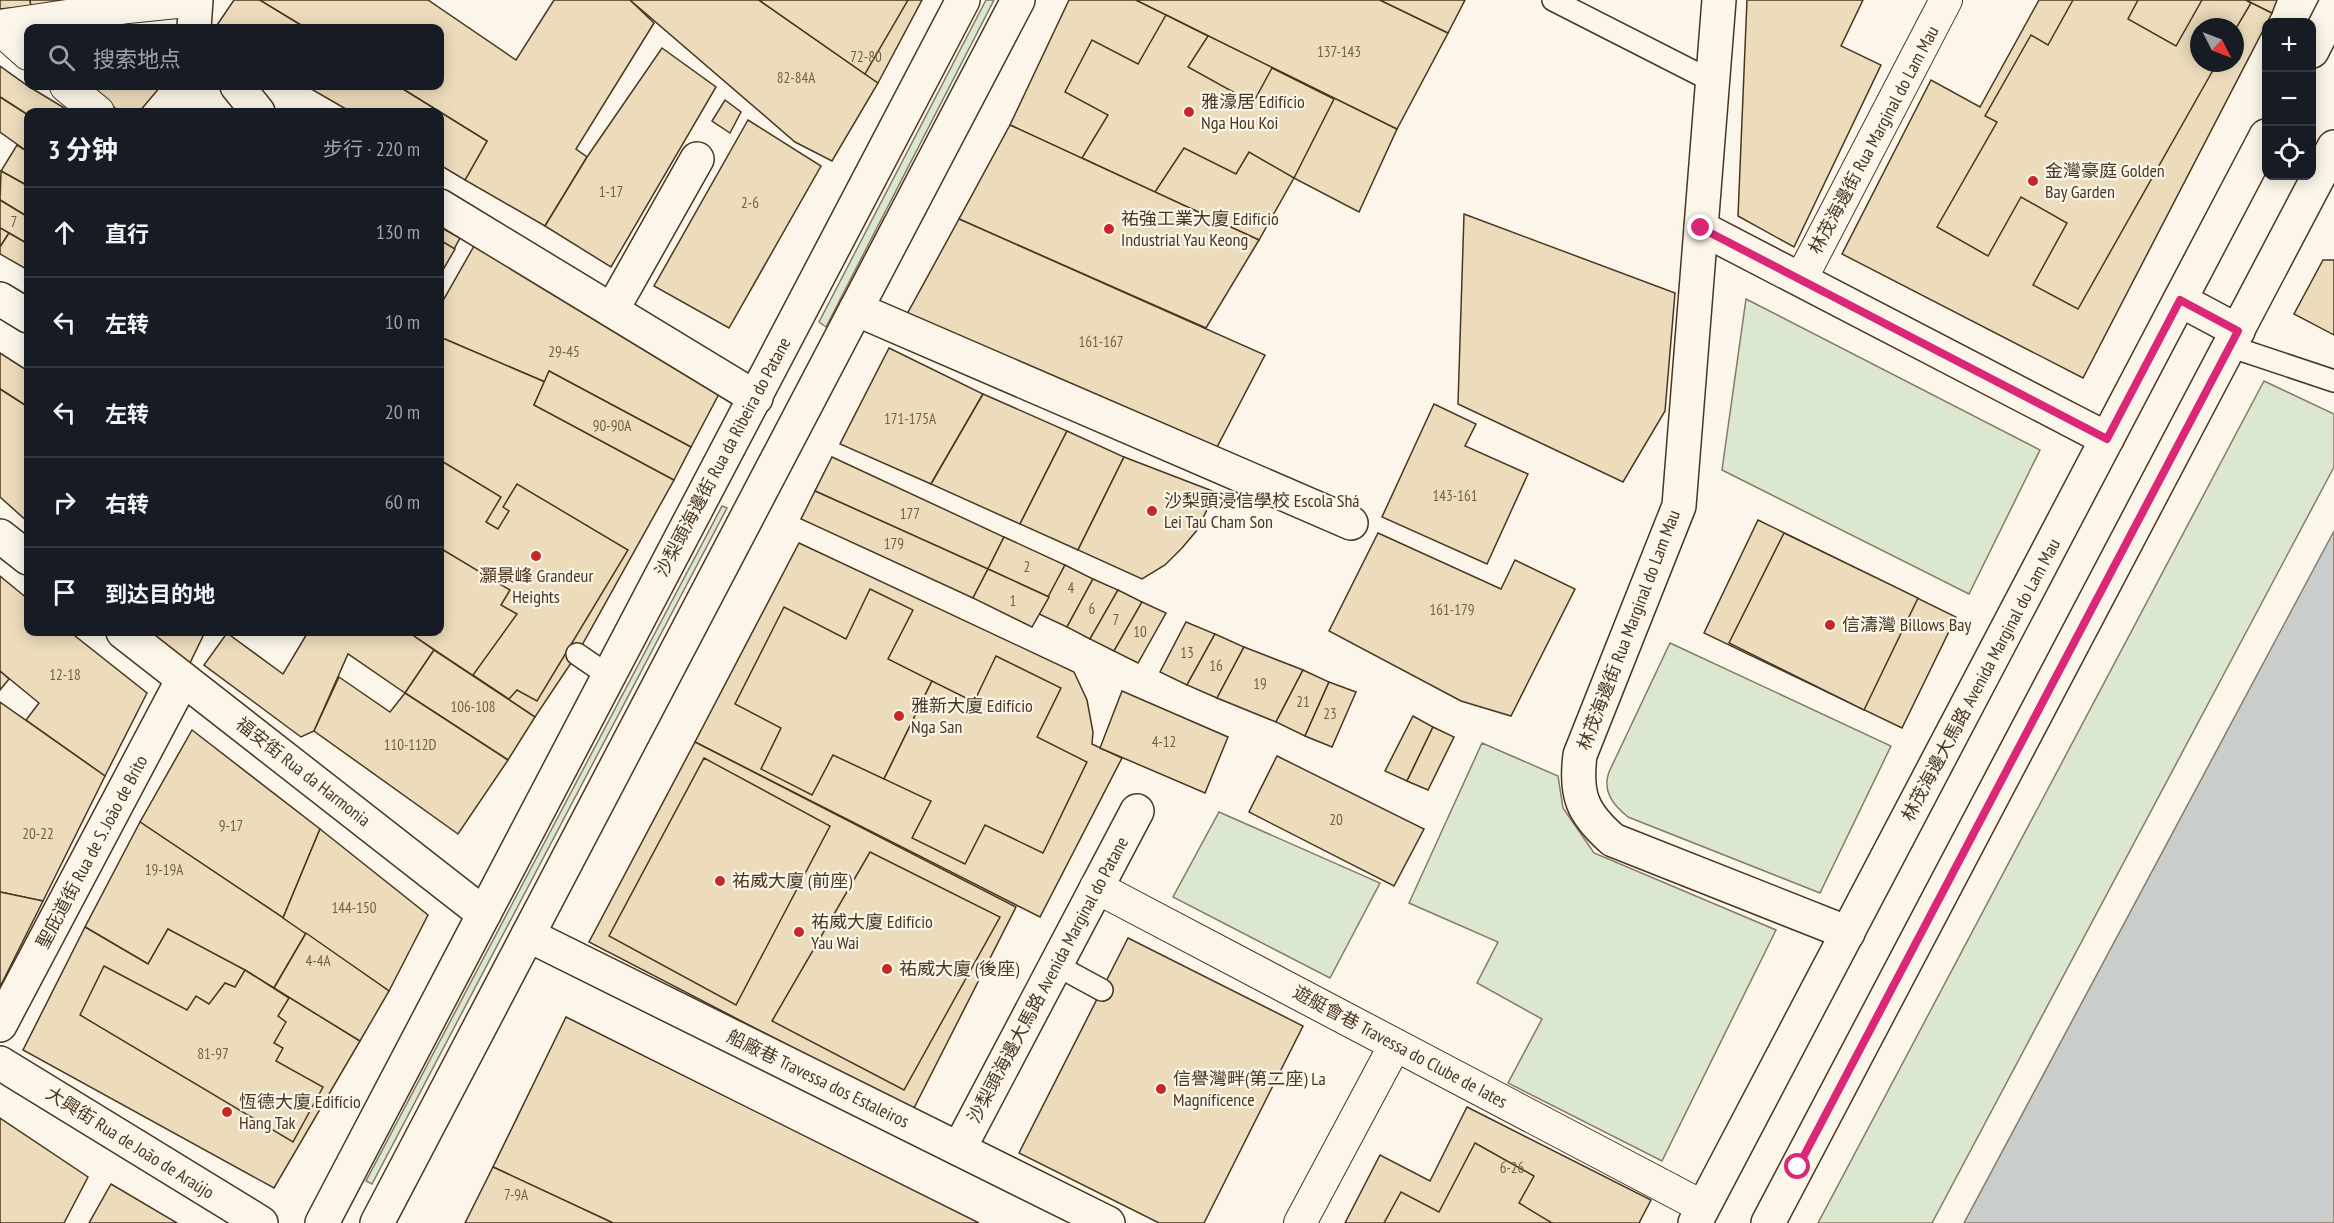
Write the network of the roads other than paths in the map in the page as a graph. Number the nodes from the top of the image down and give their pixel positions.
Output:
1 (963, 0) edge
2 (1018, 0) edge
3 (1553, 0) edge
4 (1719, 0) edge
5 (1946, 0) edge
6 (2334, 8) edge
7 (194, 12) edge
8 (24, 24) edge
9 (24, 24) edge
10 (0, 28) edge
11 (2316, 43) edge
12 (24, 50) edge
13 (1712, 81) junction
14 (71, 90) edge
15 (240, 90) edge
16 (93, 108) edge
17 (255, 108) edge
18 (2262, 144) edge
19 (2334, 147) edge
20 (697, 159) dead end
21 (2324, 189) edge
22 (444, 208) edge
23 (1701, 228) junction
24 (1801, 279) junction
25 (0, 299) edge
26 (2180, 300) junction
27 (856, 309) junction
28 (612, 310) junction
29 (24, 314) edge
30 (2233, 338) junction
31 (2334, 381) edge
32 (756, 398) junction
33 (2107, 439) junction
34 (1351, 523) dead end
35 (0, 536) edge
36 (24, 555) edge
37 (128, 636) edge
38 (577, 654) dead end
39 (609, 676) junction
40 (183, 679) junction
41 (1137, 811) dead end
42 (1096, 887) junction
43 (484, 914) junction
44 (1848, 933) junction
45 (528, 935) junction
46 (1056, 965) junction
47 (1102, 990) dead end
48 (0, 1025) edge
49 (1395, 1045) junction
50 (0, 1063) edge
51 (959, 1149) junction
52 (1699, 1215) edge
53 (261, 1223) edge
54 (322, 1223) edge
55 (377, 1223) edge
56 (1108, 1223) edge
57 (1300, 1223) edge
58 (1768, 1223) edge

1 - 32 main road, 沙梨頭海邊街 Rua da Ribeira do Patane
2 - 27 main road
3 - 13 lane
4 - 13 main road
5 - 24 street, 林茂海邊街 Rua Marginal do Lam Mau
6 - 11 main road
7 - 8 street
9 - 10 street
10 - 12 street
13 - 23 main road
14 - 16 street
15 - 17 main road
18 - 26 main road, 林茂海邊大馬路 Avenida Marginal do Lam Mau
19 - 21 main road
20 - 28 main road
21 - 30 main road
22 - 28 main road
23 - 24 main road
23 - 44 main road, 林茂海邊街 Rua Marginal do Lam Mau
24 - 33 main road
25 - 29 main road
26 - 30 main road
26 - 33 main road, 林茂海邊大馬路 Avenida Marginal do Lam Mau
27 - 34 main road
27 - 45 main road
28 - 32 main road
30 - 31 lane
30 - 58 main road
32 - 39 main road, 沙梨頭海邊街 Rua da Ribeira do Patane
33 - 44 main road, 林茂海邊大馬路 Avenida Marginal do Lam Mau
35 - 36 main road
37 - 40 main road, 福安街 Rua da Harmonia
38 - 39 lane
39 - 43 main road, 沙梨頭海邊街 Rua da Ribeira do Patane
40 - 43 main road, 福安街 Rua da Harmonia
40 - 48 main road, 聖庇道街 Rua de S. João de Brito
41 - 42 main road, 沙梨頭海邊大馬路 Avenida Marginal do Patane
42 - 46 main road, 沙梨頭海邊大馬路 Avenida Marginal do Patane
42 - 49 street, 遊艇會巷 Travessa do Clube de Iates
43 - 54 main road, 沙梨頭海邊街 Rua da Ribeira do Patane
44 - 52 main road, 林茂海邊大馬路 Avenida Marginal do Lam Mau
45 - 51 main road, 船廠巷 Travessa dos Estaleiros
45 - 55 main road
46 - 47 lane
46 - 51 main road, 沙梨頭海邊大馬路 Avenida Marginal do Patane
49 - 52 street, 遊艇會巷 Travessa do Clube de Iates
49 - 57 street
50 - 53 main road, 大興街 Rua de João de Araújo
51 - 56 main road, 船廠巷 Travessa dos Estaleiros

